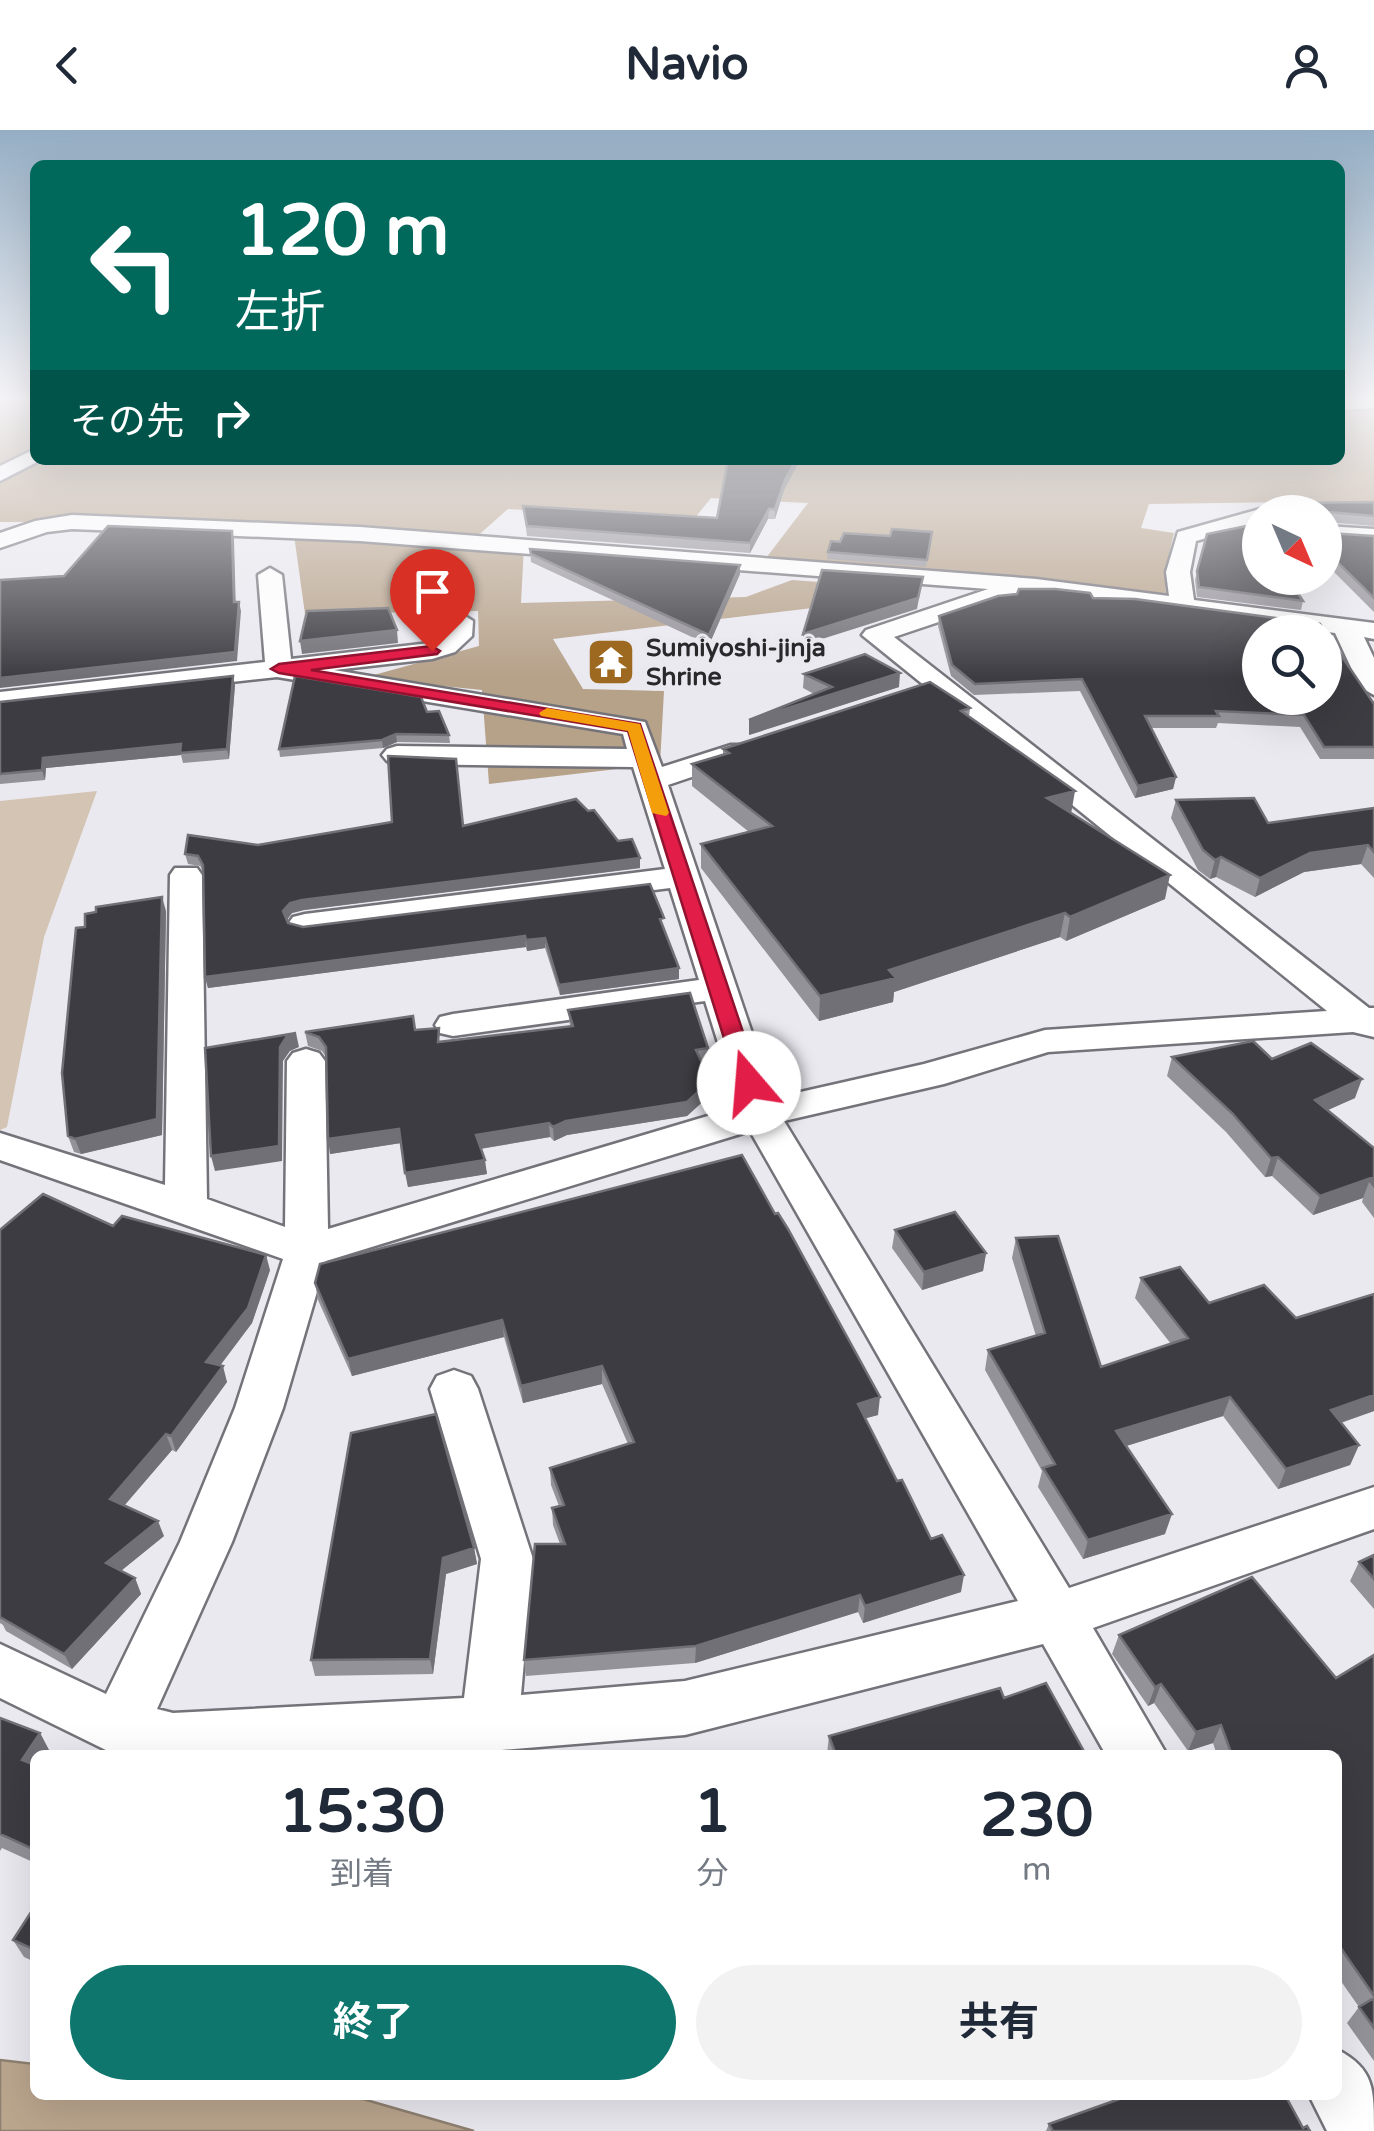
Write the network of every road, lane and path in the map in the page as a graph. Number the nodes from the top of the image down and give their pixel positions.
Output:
1 (1242, 522) edge
2 (1220, 529) junction
3 (1242, 530) edge
4 (1342, 534) edge
5 (1374, 536) edge
6 (0, 541) edge
7 (270, 575) dead end
8 (1025, 585) junction
9 (1182, 604) junction
10 (1262, 615) edge
11 (460, 621) dead end
12 (1342, 626) joint
13 (1374, 631) edge
14 (279, 669) junction
15 (938, 687) junction
16 (1374, 687) edge
17 (902, 698) edge
18 (0, 700) edge
19 (776, 740) edge
20 (397, 756) edge
21 (646, 770) junction
22 (186, 875) dead end
23 (682, 877) junction
24 (304, 924) edge
25 (718, 988) junction
26 (1369, 1023) edge
27 (453, 1025) dead end
28 (306, 1061) dead end
29 (760, 1114) junction
30 (0, 1146) edge
31 (186, 1206) junction
32 (307, 1251) junction
33 (454, 1390) dead end
34 (1374, 1508) edge
35 (1054, 1617) junction
36 (0, 1670) edge
37 (490, 1724) junction
38 (119, 1729) junction
39 (1135, 1750) edge
40 (1342, 2091) edge
41 (1366, 2131) edge

1 - 2 street
2 - 3 street
2 - 9 street
4 - 5 street
6 - 8 street
7 - 14 street
8 - 9 street
8 - 15 street
9 - 10 street
11 - 14 street
12 - 13 street
12 - 16 street
14 - 18 street
14 - 21 street
15 - 17 street
15 - 26 street
19 - 21 street
20 - 21 street
21 - 23 street
22 - 31 street
23 - 24 street
23 - 25 street
25 - 27 street
25 - 29 street
26 - 29 street
28 - 32 street
29 - 32 street
29 - 35 street
30 - 31 street
31 - 32 street
32 - 38 street
33 - 37 street
34 - 35 street
35 - 37 street
35 - 39 street
36 - 38 street
37 - 38 street
40 - 41 street

